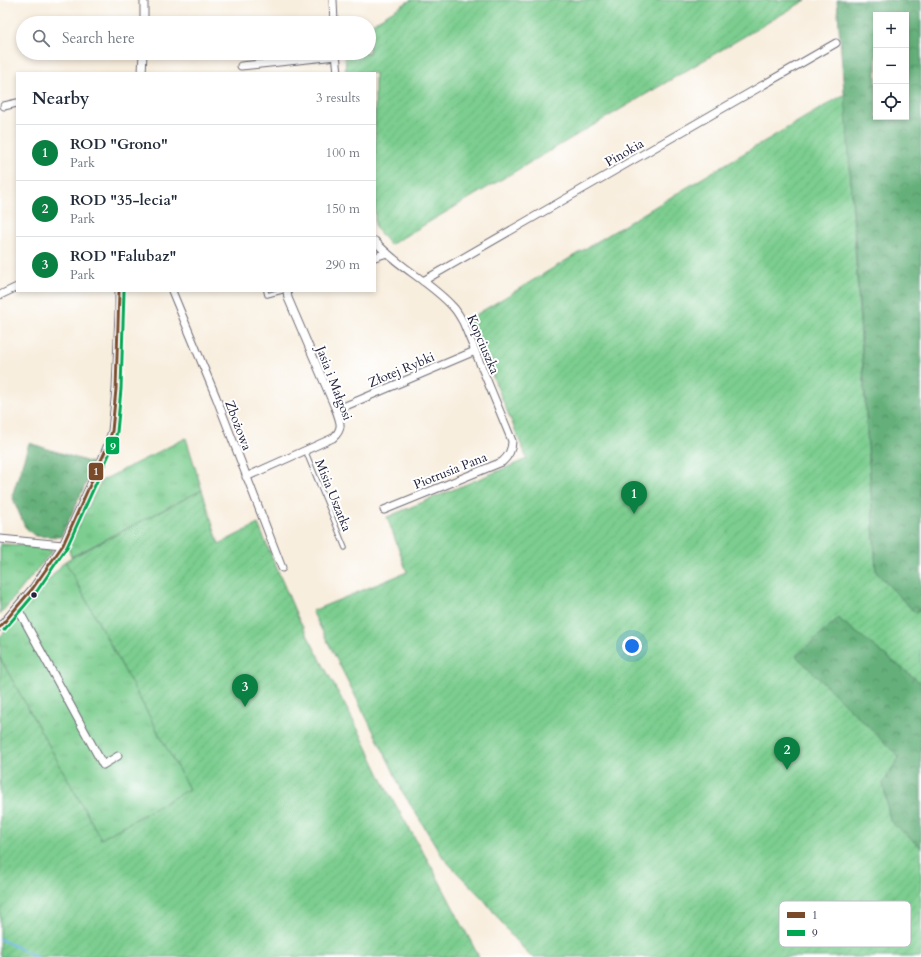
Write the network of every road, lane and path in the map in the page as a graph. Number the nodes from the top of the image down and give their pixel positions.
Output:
1 (144, 0) edge
2 (333, 0) edge
3 (144, 16) edge
4 (334, 16) edge
5 (836, 43) dead end
6 (143, 60) edge
7 (288, 60) edge
8 (337, 60) edge
9 (241, 66) dead end
10 (142, 72) edge
11 (338, 72) edge
12 (16, 102) edge
13 (4, 106) dead end
14 (376, 242) edge
15 (387, 253) junction
16 (376, 257) edge
17 (423, 281) junction
18 (16, 287) edge
19 (119, 292) edge
20 (172, 292) edge
21 (266, 292) edge
22 (277, 292) edge
23 (287, 292) edge
24 (0, 295) edge
25 (475, 351) junction
26 (336, 410) junction
27 (512, 441) joint
28 (305, 450) junction
29 (246, 476) junction
30 (384, 510) dead end
31 (0, 539) edge
32 (63, 545) junction
33 (345, 548) dead end
34 (282, 568) dead end
35 (17, 607) junction
36 (0, 627) edge
37 (118, 756) dead end

1 - 3 street
2 - 4 street
5 - 17 street, Pinokia
6 - 10 street
7 - 9 street
8 - 11 street
12 - 13 street
14 - 15 street, Kopciuszka
15 - 16 street
15 - 17 street, Kopciuszka
17 - 25 street, Kopciuszka
18 - 24 street
19 - 32 street
20 - 29 street, Zbożowa
21 - 22 lane
23 - 26 street, Jasia i Małgosi
25 - 26 street, Złotej Rybki
25 - 27 street, Kopciuszka
26 - 28 street, Jasia i Małgosi
27 - 30 street, Piotrusia Pana
28 - 29 street, Jasia i Małgosi
28 - 33 lane, Misia Uszatka
29 - 34 street, Zbożowa
31 - 32 street
32 - 35 street
35 - 36 street
35 - 37 street

